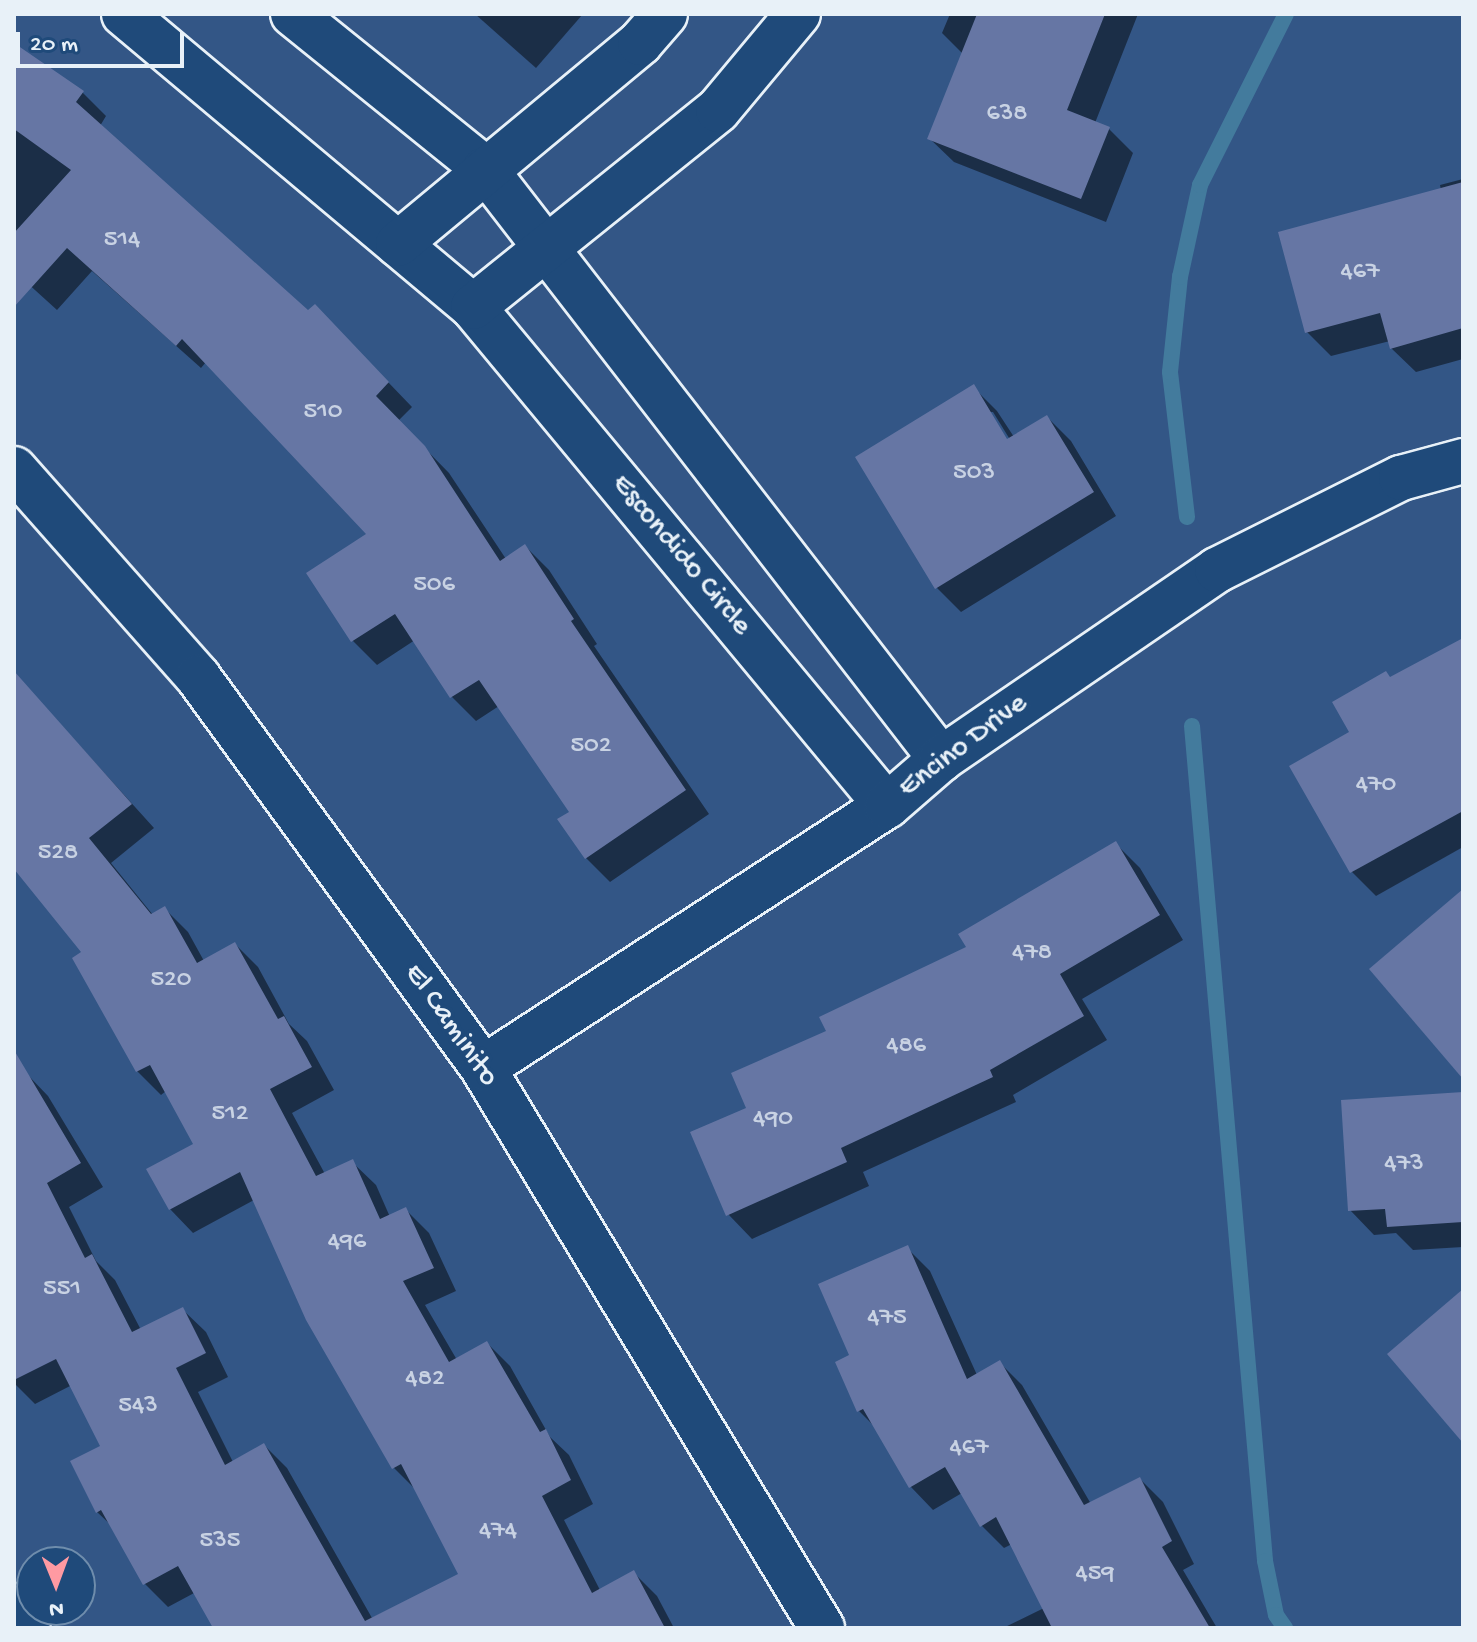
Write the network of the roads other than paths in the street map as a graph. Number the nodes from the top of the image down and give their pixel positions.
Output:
1 (124, 14) edge
2 (293, 14) edge
3 (665, 14) edge
4 (798, 14) edge
5 (485, 169) junction
6 (398, 244) junction
7 (546, 247) junction
8 (473, 307) junction
9 (1463, 461) edge
10 (14, 469) edge
11 (941, 759) junction
12 (887, 806) junction
13 (483, 1068) junction
14 (14, 1606) edge
15 (28, 1628) edge
16 (822, 1628) edge

1 - 6 street, Escondido Circle
2 - 5 street
3 - 5 street
4 - 7 street
5 - 6 street
5 - 7 street
6 - 8 street, Escondido Circle
7 - 8 street
7 - 11 street
8 - 12 street, Escondido Circle
9 - 11 street, Encino Drive
10 - 13 street, El Caminito
11 - 12 street, Encino Drive
12 - 13 street, Encino Drive
13 - 16 street, El Caminito
14 - 15 street

